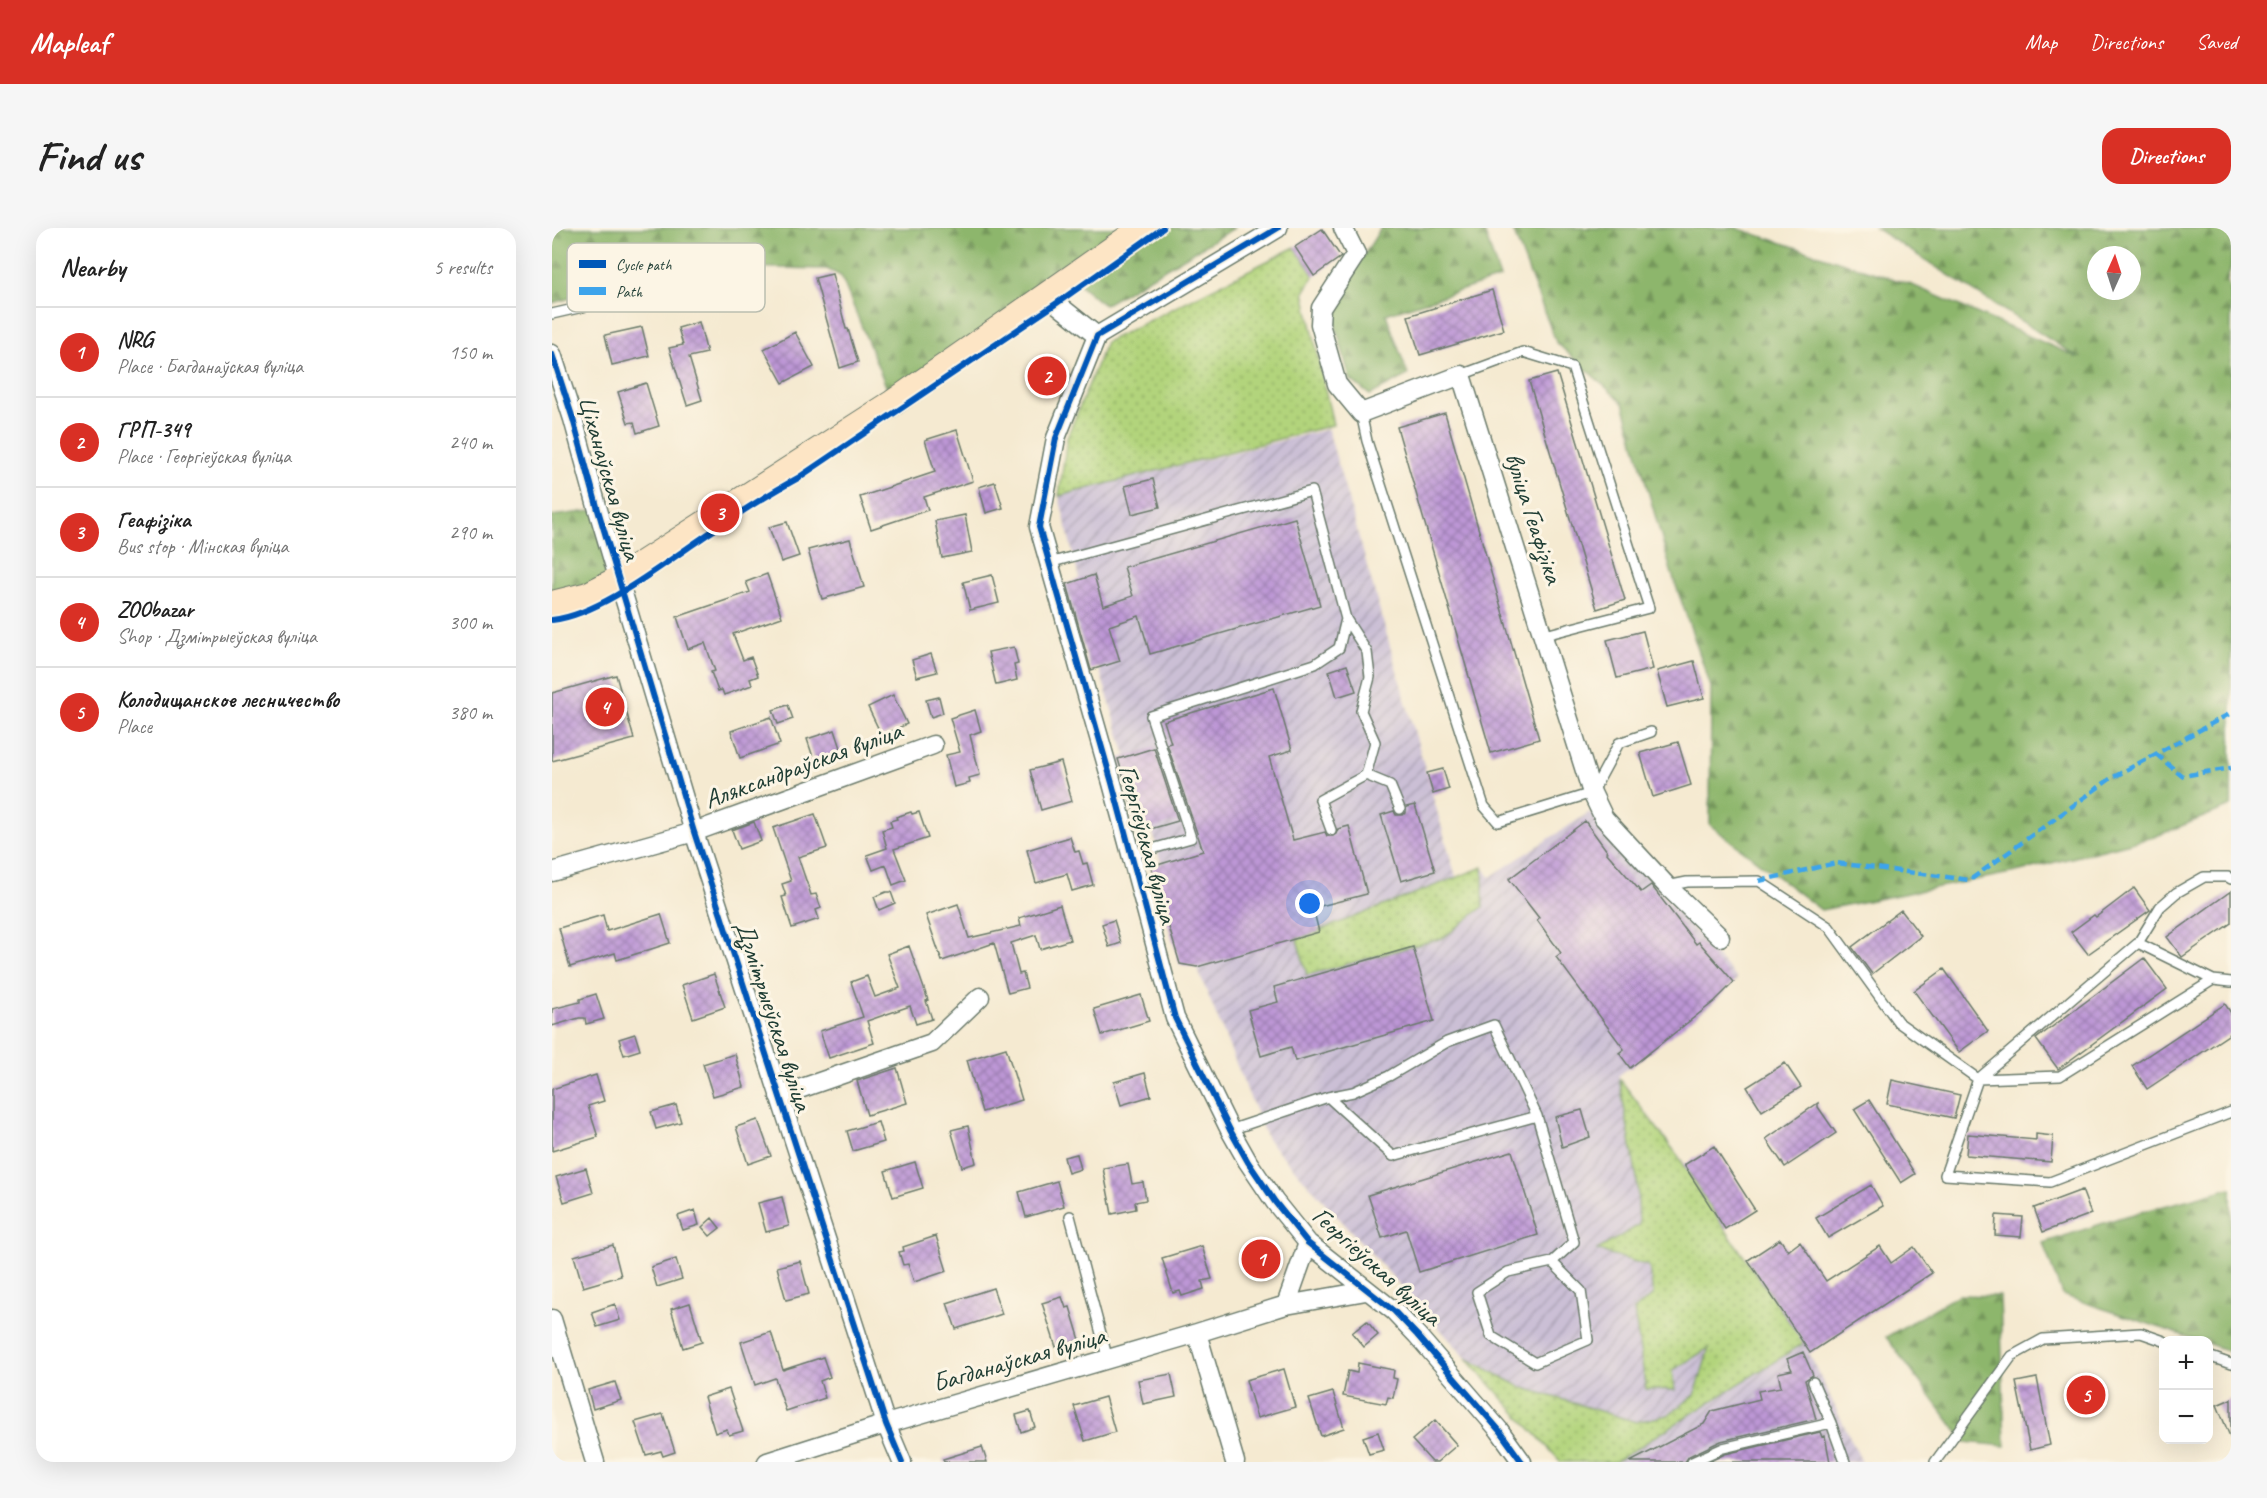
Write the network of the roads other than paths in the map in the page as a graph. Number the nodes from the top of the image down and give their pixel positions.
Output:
1 (1143, 228) edge
2 (1278, 228) edge
3 (1343, 228) edge
4 (1047, 296) junction
5 (567, 311) edge
6 (552, 314) edge
7 (1097, 336) junction
8 (552, 354) edge
9 (1461, 375) junction
10 (1361, 413) junction
11 (1049, 562) junction
12 (619, 579) junction
13 (552, 604) edge
14 (1346, 619) junction
15 (1545, 635) junction
16 (1651, 732) dead end
17 (933, 745) dead end
18 (1366, 775) junction
19 (1592, 793) junction
20 (1400, 809) dead end
21 (1331, 830) dead end
22 (693, 832) junction
23 (1131, 855) junction
24 (552, 872) edge
25 (2231, 879) edge
26 (1667, 886) junction
27 (1720, 937) dead end
28 (2138, 943) junction
29 (2213, 980) junction
30 (2231, 982) edge
31 (980, 997) dead end
32 (1978, 1079) junction
33 (779, 1096) junction
34 (1328, 1096) junction
35 (2231, 1112) edge
36 (1537, 1116) junction
37 (1230, 1130) junction
38 (1070, 1216) dead end
39 (1308, 1243) junction
40 (1552, 1263) junction
41 (1366, 1291) junction
42 (1286, 1305) junction
43 (552, 1319) edge
44 (1197, 1333) junction
45 (2159, 1340) edge
46 (2213, 1358) edge
47 (1108, 1360) junction
48 (2231, 1364) edge
49 (1813, 1382) dead end
50 (1832, 1423) junction
51 (886, 1424) junction
52 (596, 1462) edge
53 (767, 1462) edge
54 (902, 1462) edge
55 (1235, 1462) edge
56 (1522, 1462) edge
57 (1692, 1462) edge
58 (1845, 1462) edge
59 (1935, 1462) edge

1 - 4 main road
2 - 7 street
3 - 10 street
4 - 7 street
4 - 12 main road
5 - 6 lane
7 - 11 street, Георгіеўская вуліца
8 - 12 street, Ціханаўская вуліца
9 - 10 street
9 - 15 street, вуліца Геафізіка
9 - 15 lane
10 - 19 lane
11 - 14 lane
11 - 23 street, Георгіеўская вуліца
12 - 13 main road
12 - 22 street, Дзмітрыеўская вуліца
14 - 18 lane
14 - 23 lane
15 - 19 street, вуліца Геафізіка
16 - 19 lane
17 - 22 street, Аляксандраўская вуліца
18 - 20 lane
18 - 21 lane
19 - 26 street, вуліца Геафізіка
22 - 24 street, Аляксандраўская вуліца
22 - 33 street, Дзмітрыеўская вуліца
23 - 37 street, Георгіеўская вуліца
25 - 28 lane
26 - 27 street, вуліца Геафізіка
26 - 32 lane
28 - 29 lane
28 - 32 lane
29 - 30 lane
29 - 32 lane
31 - 33 street
32 - 35 lane
33 - 51 street, Дзмітрыеўская вуліца
34 - 36 lane
34 - 36 lane
34 - 37 lane
36 - 40 lane
37 - 39 street, Георгіеўская вуліца
38 - 47 lane
39 - 41 street, Георгіеўская вуліца
39 - 42 street
40 - 40 lane
41 - 42 street, Багданаўская вуліца
41 - 56 street, Георгіеўская вуліца
42 - 44 street, Багданаўская вуліца
43 - 52 street
44 - 47 street, Багданаўская вуліца
44 - 55 street
45 - 59 lane
46 - 48 lane
47 - 51 street, Багданаўская вуліца
49 - 50 lane
50 - 57 lane
50 - 58 lane
51 - 53 street, Багданаўская вуліца
51 - 54 street, Дзмітрыеўская вуліца

